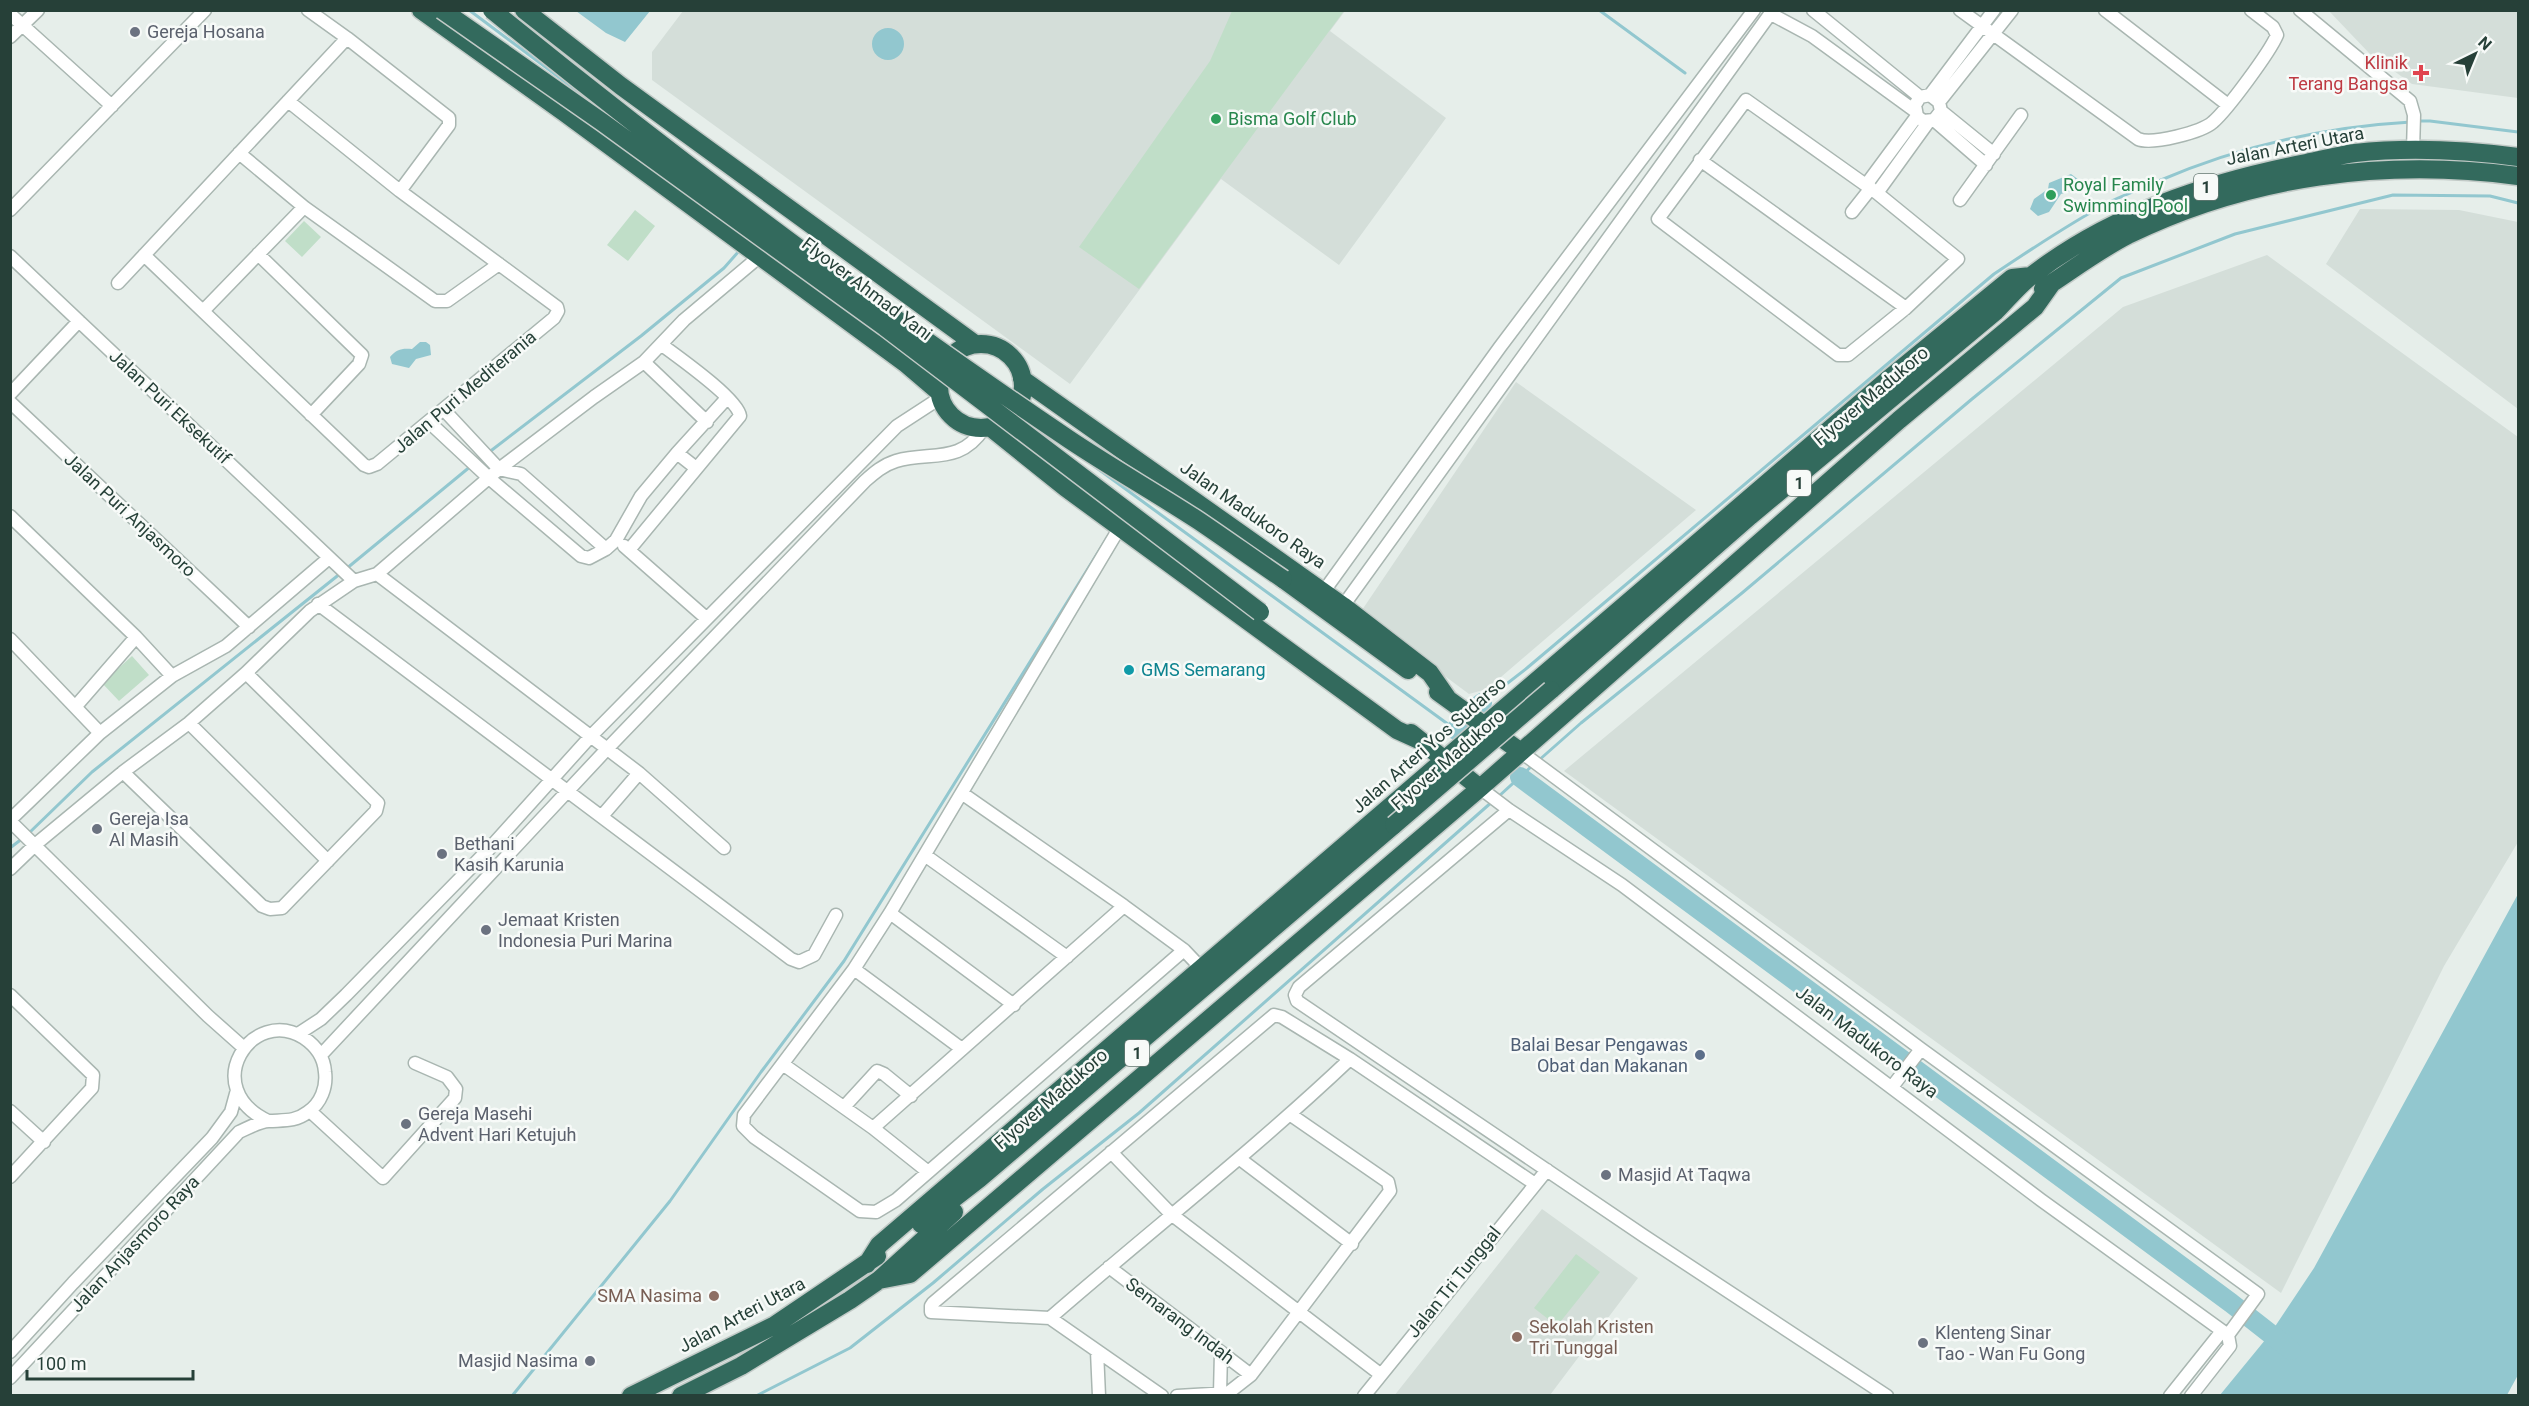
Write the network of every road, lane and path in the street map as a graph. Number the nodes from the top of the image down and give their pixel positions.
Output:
1 (38, 10) edge
2 (205, 10) edge
3 (308, 10) edge
4 (421, 10) edge
5 (442, 10) edge
6 (492, 10) edge
7 (524, 10) edge
8 (1754, 10) edge
9 (1960, 10) edge
10 (1994, 10) edge
11 (2012, 10) edge
12 (2105, 10) edge
13 (2251, 10) edge
14 (2300, 10) edge
15 (1772, 12) edge
16 (10, 14) edge
17 (1818, 14) edge
18 (23, 26) junction
19 (1982, 27) junction
20 (1810, 35) junction
21 (1994, 36) junction
22 (10, 37) edge
23 (347, 38) junction
24 (1847, 40) junction
25 (1837, 54) junction
26 (617, 92) junction
27 (288, 101) junction
28 (2228, 105) junction
29 (112, 106) junction
30 (1928, 109) junction
31 (2021, 116) dead end
32 (592, 126) junction
33 (2413, 143) junction
34 (240, 153) junction
35 (1994, 153) junction
36 (2518, 157) edge
37 (1700, 160) junction
38 (1986, 165) junction
39 (2518, 176) edge
40 (1871, 189) junction
41 (400, 191) junction
42 (1960, 200) dead end
43 (304, 207) junction
44 (10, 210) edge
45 (1852, 213) dead end
46 (796, 214) junction
47 (759, 253) junction
48 (258, 254) junction
49 (144, 255) junction
50 (10, 256) edge
51 (499, 264) junction
52 (2031, 276) junction
53 (118, 283) dead end
54 (2052, 283) junction
55 (1906, 308) junction
56 (203, 311) junction
57 (79, 321) junction
58 (975, 344) junction
59 (662, 345) junction
60 (644, 362) junction
61 (1022, 379) junction
62 (940, 388) junction
63 (10, 394) edge
64 (727, 398) junction
65 (10, 402) edge
66 (444, 410) junction
67 (311, 415) junction
68 (429, 422) junction
69 (707, 422) junction
70 (992, 426) junction
71 (677, 453) junction
72 (696, 468) junction
73 (499, 469) junction
74 (489, 478) junction
75 (10, 516) edge
76 (1113, 522) junction
77 (616, 540) junction
78 (606, 549) junction
79 (629, 550) junction
80 (331, 560) junction
81 (377, 574) junction
82 (1283, 579) joint
83 (354, 581) junction
84 (1324, 591) junction
85 (318, 604) junction
86 (1343, 606) junction
87 (1260, 612) joint
88 (706, 618) junction
89 (249, 627) junction
90 (136, 637) junction
91 (10, 639) edge
92 (246, 673) junction
93 (172, 676) junction
94 (1553, 692) junction
95 (1451, 701) junction
96 (76, 706) junction
97 (189, 723) junction
98 (1484, 725) junction
99 (100, 733) junction
100 (590, 737) junction
101 (1419, 740) junction
102 (606, 750) junction
103 (1527, 756) junction
104 (1445, 760) junction
105 (123, 772) junction
106 (639, 773) junction
107 (552, 779) junction
108 (568, 791) junction
109 (1486, 792) junction
110 (963, 794) junction
111 (1508, 809) junction
112 (602, 816) junction
113 (12, 822) edge
114 (1396, 828) junction
115 (34, 842) junction
116 (724, 848) dead end
117 (489, 849) junction
118 (926, 856) junction
119 (328, 861) junction
120 (502, 862) junction
121 (10, 869) edge
122 (1124, 906) junction
123 (890, 913) junction
124 (836, 915) dead end
125 (1184, 950) junction
126 (1067, 957) junction
127 (1201, 968) junction
128 (854, 969) junction
129 (10, 995) edge
130 (1014, 1005) junction
131 (298, 1035) junction
132 (244, 1048) junction
133 (962, 1049) junction
134 (1919, 1052) junction
135 (321, 1055) junction
136 (1350, 1059) junction
137 (415, 1063) dead end
138 (784, 1065) junction
139 (1895, 1083) junction
140 (237, 1090) junction
141 (910, 1096) junction
142 (844, 1107) junction
143 (10, 1111) edge
144 (310, 1111) junction
145 (1291, 1115) junction
146 (268, 1121) junction
147 (873, 1128) junction
148 (44, 1142) junction
149 (1111, 1152) junction
150 (1240, 1159) junction
151 (1547, 1170) junction
152 (927, 1171) junction
153 (10, 1177) edge
154 (1534, 1184) junction
155 (1171, 1214) junction
156 (1352, 1244) junction
157 (867, 1264) junction
158 (1109, 1267) junction
159 (879, 1280) junction
160 (1299, 1311) junction
161 (47, 1312) junction
162 (1050, 1318) junction
163 (61, 1324) junction
164 (2227, 1332) junction
165 (1097, 1351) junction
166 (10, 1352) edge
167 (1221, 1352) junction
168 (1380, 1374) junction
169 (1251, 1375) junction
170 (10, 1378) edge
171 (1220, 1394) junction
172 (631, 1395) edge
173 (681, 1395) edge
174 (1099, 1395) edge
175 (1162, 1395) edge
176 (1177, 1395) edge
177 (1364, 1395) edge
178 (1887, 1395) edge
179 (2170, 1395) edge
180 (2191, 1395) edge

1 - 18 street
2 - 29 street
3 - 23 street
4 - 32 highway
5 - 87 highway, Flyover Ahmad Yani, bridge
6 - 82 highway, Flyover Ahmad Yani, bridge
7 - 26 highway
8 - 84 street
9 - 19 street
10 - 19 street
11 - 21 street
12 - 28 street
13 - 28 street
14 - 33 street
15 - 20 street
15 - 86 street
16 - 18 street
17 - 20 street
17 - 24 street
18 - 22 street
18 - 29 street
19 - 21 street
19 - 30 street
20 - 25 street
21 - 28 street
21 - 30 street
23 - 27 street
23 - 41 street
24 - 25 street
24 - 30 street
25 - 30 street
26 - 32 highway, bridge
26 - 46 highway
27 - 34 street
27 - 41 street, Jalan Puri Mediterania
29 - 44 street
30 - 35 street
30 - 38 street
30 - 40 street
31 - 35 street
32 - 47 highway
33 - 36 highway, Jalan Arteri Utara / 1
33 - 52 highway, Jalan Arteri Utara / 1
34 - 43 street
34 - 49 street
35 - 38 street
37 - 40 street
37 - 55 street
37 - 55 street
38 - 42 street
39 - 54 highway, Jalan Arteri Utara / 1
40 - 45 street
40 - 55 street
41 - 51 street, Jalan Puri Mediterania
43 - 48 street
43 - 51 street
46 - 47 highway, bridge
46 - 58 highway
47 - 59 street
47 - 62 highway
48 - 56 street
48 - 67 street
49 - 53 street
49 - 56 street, Jalan Puri Mediterania
50 - 57 street, Jalan Puri Eksekutif
51 - 66 street, Jalan Puri Mediterania
52 - 94 highway, Flyover Madukoro / 1
52 - 98 highway, Jalan Arteri Yos Sudarso
54 - 94 highway, Flyover Madukoro / 1
54 - 103 highway
56 - 67 street, Jalan Puri Mediterania
57 - 63 street
57 - 80 street, Jalan Puri Eksekutif
58 - 61 highway
58 - 62 highway, bridge
59 - 60 street
59 - 64 street
60 - 69 street
60 - 73 street
61 - 70 highway, bridge
61 - 84 highway, Jalan Madukoro Raya
62 - 70 highway
62 - 88 street
64 - 69 street
64 - 72 street
65 - 89 street, Jalan Puri Anjasmoro
66 - 68 street, Jalan Puri Mediterania
66 - 73 street
67 - 68 street, Jalan Puri Mediterania
68 - 74 street
69 - 71 street
70 - 76 highway, Jalan Madukoro Raya
70 - 102 street
71 - 72 street
71 - 77 street
72 - 79 street
73 - 74 street
73 - 78 street
74 - 78 street
74 - 81 street
75 - 90 street
76 - 101 highway, Jalan Madukoro Raya
76 - 110 street
77 - 78 street
77 - 79 street
79 - 88 street
80 - 83 street, Jalan Puri Eksekutif
80 - 89 street
81 - 83 street
81 - 100 street
82 - 95 highway, Jalan Madukoro Raya
83 - 85 street
84 - 86 highway, Jalan Madukoro Raya
85 - 92 street
85 - 107 street
86 - 95 highway, Jalan Madukoro Raya
87 - 101 highway, Jalan Madukoro Raya
88 - 100 street
89 - 93 street
90 - 93 street
90 - 96 street
91 - 96 street
92 - 97 street
92 - 119 street
93 - 99 street
94 - 114 highway, Flyover Madukoro / 1, bridge
95 - 98 highway, Jalan Madukoro Raya
96 - 99 street
97 - 105 street
97 - 119 street
98 - 103 highway, Jalan Madukoro Raya
98 - 104 highway, Jalan Arteri Yos Sudarso
99 - 113 street
100 - 102 street
100 - 107 street
101 - 104 highway, Jalan Madukoro Raya
102 - 106 street
102 - 108 street
103 - 109 highway
103 - 134 street, Jalan Madukoro Raya
104 - 109 highway, Jalan Madukoro Raya
104 - 127 highway, Jalan Arteri Yos Sudarso
105 - 115 street
105 - 119 street
106 - 112 street
106 - 116 street
107 - 108 street
107 - 117 street
108 - 112 street
108 - 120 street
109 - 111 street, Jalan Madukoro Raya
109 - 159 highway
110 - 118 street
110 - 122 street
111 - 139 street, Jalan Madukoro Raya
111 - 151 street
112 - 124 street
113 - 115 street
114 - 157 highway, Flyover Madukoro / 1
114 - 159 highway, Flyover Madukoro / 1
115 - 121 street
115 - 132 street
117 - 120 street
117 - 131 street
118 - 123 street
118 - 126 street
120 - 135 street
122 - 125 street
122 - 126 street
123 - 128 street
123 - 130 street
125 - 127 street
125 - 152 street
126 - 130 street
127 - 157 highway, Jalan Arteri Yos Sudarso
128 - 133 street
128 - 138 street
129 - 148 street
130 - 133 street
131 - 132 street
131 - 135 street
132 - 140 street
133 - 141 street
134 - 139 street
134 - 164 street, Jalan Madukoro Raya
135 - 144 street
136 - 145 street
136 - 149 street
136 - 154 street
137 - 144 street
138 - 142 street
138 - 152 street
139 - 164 street, Jalan Madukoro Raya
140 - 146 street
140 - 161 street, Jalan Anjasmoro Raya
141 - 142 street
141 - 147 street
142 - 147 street
143 - 148 street
144 - 146 street
145 - 150 street
145 - 156 street
146 - 163 street, Jalan Anjasmoro Raya
147 - 152 street
148 - 153 street
149 - 155 street
149 - 162 street
150 - 155 street
150 - 156 street
151 - 154 street, Jalan Tri Tunggal
151 - 178 street
154 - 168 street, Jalan Tri Tunggal
155 - 158 street
155 - 160 street
156 - 160 street
157 - 172 highway, Jalan Arteri Utara / 1
158 - 162 street
158 - 167 street, Semarang Indah
159 - 173 highway, 1
160 - 168 street
160 - 169 street
161 - 163 street
161 - 166 street, Jalan Anjasmoro Raya
162 - 165 street
163 - 170 street, Jalan Anjasmoro Raya
164 - 179 street
164 - 180 street
165 - 174 street
165 - 175 street
167 - 169 street, Semarang Indah
167 - 171 street
168 - 177 street, Jalan Tri Tunggal
169 - 171 street
171 - 176 street

